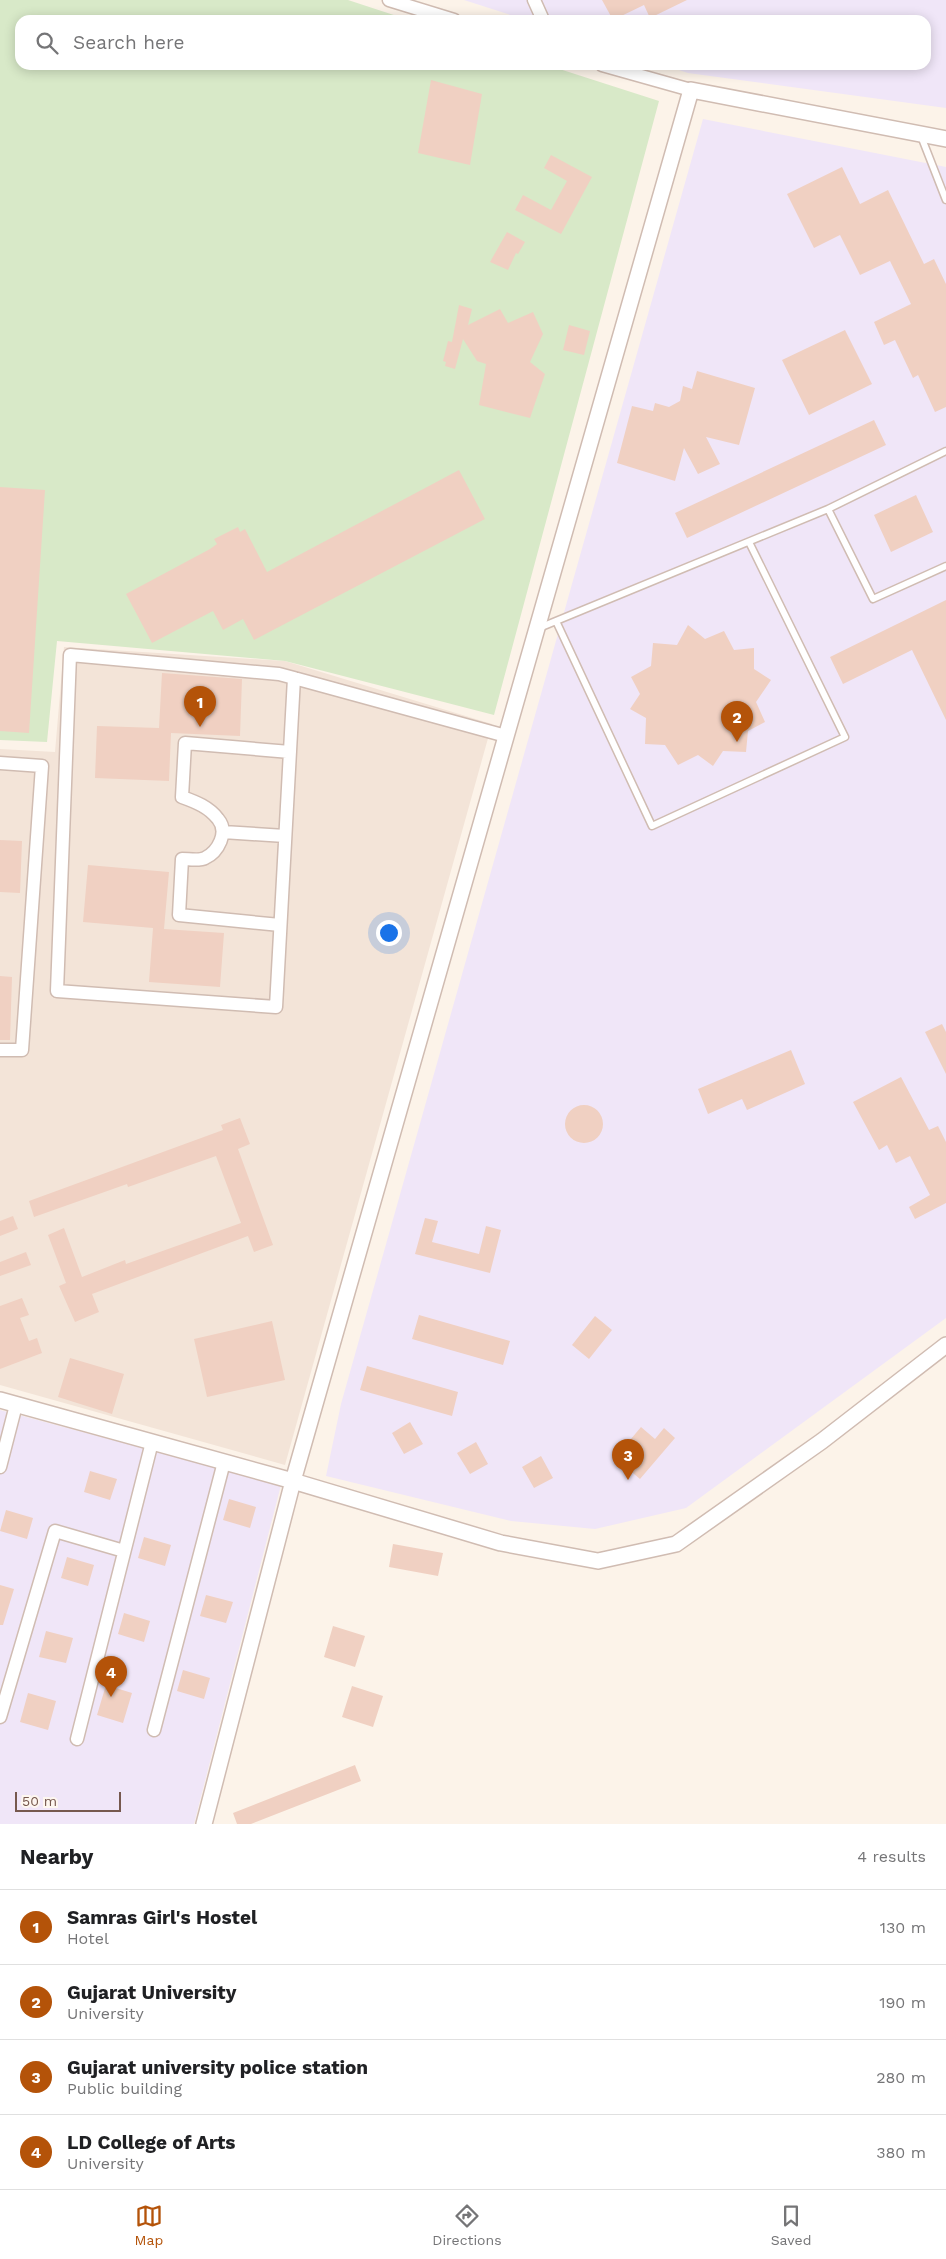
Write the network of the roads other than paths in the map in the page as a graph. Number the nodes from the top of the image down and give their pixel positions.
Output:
1 (389, 0) edge
2 (534, 0) edge
3 (438, 15) edge
4 (540, 15) edge
5 (620, 70) edge
6 (691, 90) junction
7 (920, 135) junction
8 (946, 139) edge
9 (946, 200) edge
10 (946, 451) edge
11 (828, 509) junction
12 (749, 542) junction
13 (946, 566) edge
14 (556, 621) junction
15 (537, 629) junction
16 (294, 678) junction
17 (506, 736) junction
18 (290, 752) junction
19 (0, 763) edge
20 (223, 832) junction
21 (286, 836) junction
22 (280, 925) junction
23 (0, 1050) edge
24 (946, 1345) edge
25 (0, 1400) edge
26 (16, 1405) junction
27 (152, 1442) junction
28 (224, 1462) junction
29 (0, 1467) edge
30 (292, 1481) junction
31 (124, 1551) junction
32 (0, 1717) edge
33 (154, 1730) dead end
34 (77, 1739) dead end
35 (204, 1824) edge

1 - 3 street
2 - 4 street
5 - 6 street
6 - 7 street
6 - 15 street
7 - 8 street
7 - 9 lane
10 - 11 lane
11 - 12 lane
11 - 13 lane
12 - 14 lane
12 - 14 lane
14 - 15 lane
15 - 17 street
16 - 17 street
16 - 18 street
16 - 22 street
17 - 30 street
18 - 20 street
18 - 21 street
19 - 23 street
20 - 21 street
20 - 22 street
21 - 22 street
24 - 30 street
25 - 26 street
26 - 27 street
26 - 29 street
27 - 28 street
27 - 31 street
28 - 30 street
28 - 33 street
30 - 35 street
31 - 32 street
31 - 34 street

